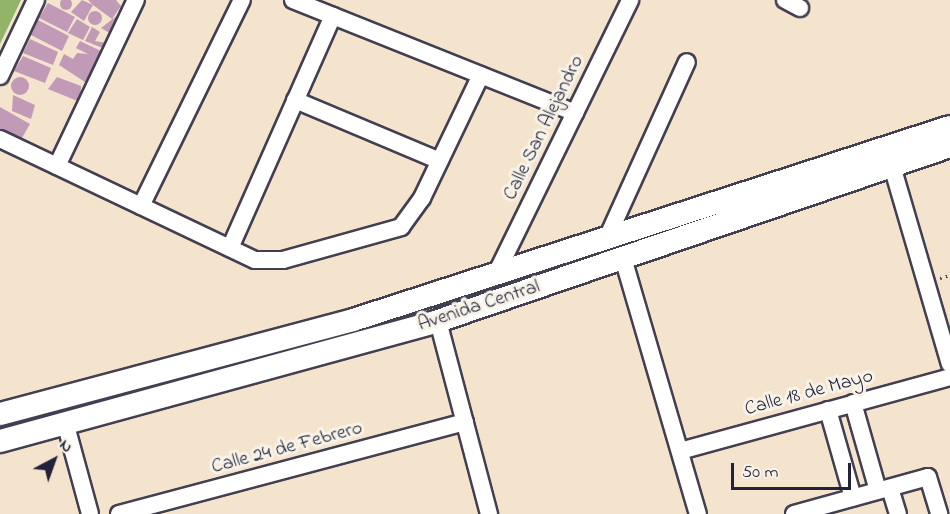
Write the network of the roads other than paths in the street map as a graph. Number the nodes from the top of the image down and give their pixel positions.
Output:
1 (36, 0) edge
2 (136, 0) edge
3 (242, 0) edge
4 (293, 0) edge
5 (630, 0) edge
6 (785, 0) edge
7 (800, 8) dead end
8 (333, 16) junction
9 (687, 62) dead end
10 (481, 75) junction
11 (0, 76) edge
12 (295, 100) junction
13 (575, 113) junction
14 (950, 127) edge
15 (0, 139) edge
16 (950, 146) edge
17 (440, 161) junction
18 (57, 166) junction
19 (892, 166) junction
20 (770, 197) junction
21 (141, 206) junction
22 (607, 238) junction
23 (230, 248) junction
24 (622, 258) junction
25 (496, 274) junction
26 (438, 321) junction
27 (950, 364) edge
28 (950, 377) edge
29 (853, 403) junction
30 (828, 410) junction
31 (0, 414) edge
32 (65, 422) junction
33 (465, 422) junction
34 (0, 441) edge
35 (680, 450) junction
36 (884, 489) junction
37 (853, 498) junction
38 (832, 509) edge
39 (90, 514) edge
40 (119, 514) edge
41 (489, 514) edge
42 (698, 514) edge
43 (794, 514) edge
44 (898, 514) edge
45 (939, 514) edge

1 - 11 street
2 - 18 street
3 - 21 street
4 - 8 street
5 - 13 street, Calle San Alejandro
6 - 7 street
8 - 10 street
8 - 12 street
9 - 22 street
10 - 13 street
10 - 17 street
12 - 17 street
12 - 23 street
13 - 25 street, Calle San Alejandro
14 - 20 main road, Avenida Central
15 - 18 street
16 - 19 main road, Avenida Central
17 - 23 street
18 - 21 street
19 - 20 main road, Avenida Central
19 - 27 street
20 - 22 main road, Avenida Central
20 - 24 main road, Avenida Central
21 - 23 street
22 - 25 main road, Avenida Central
24 - 26 main road, Avenida Central
24 - 35 street
25 - 31 main road, Avenida Central
26 - 32 main road, Avenida Central
26 - 33 street
28 - 29 street, Calle 18 de Mayo
29 - 30 street, Calle 18 de Mayo
29 - 36 street
30 - 35 street, Calle 18 de Mayo
30 - 37 street
32 - 34 main road, Avenida Central
32 - 39 street
33 - 40 street, Calle 24 de Febrero
33 - 41 street
35 - 42 street
36 - 37 street
36 - 44 street
36 - 45 street
37 - 38 street
38 - 43 street

